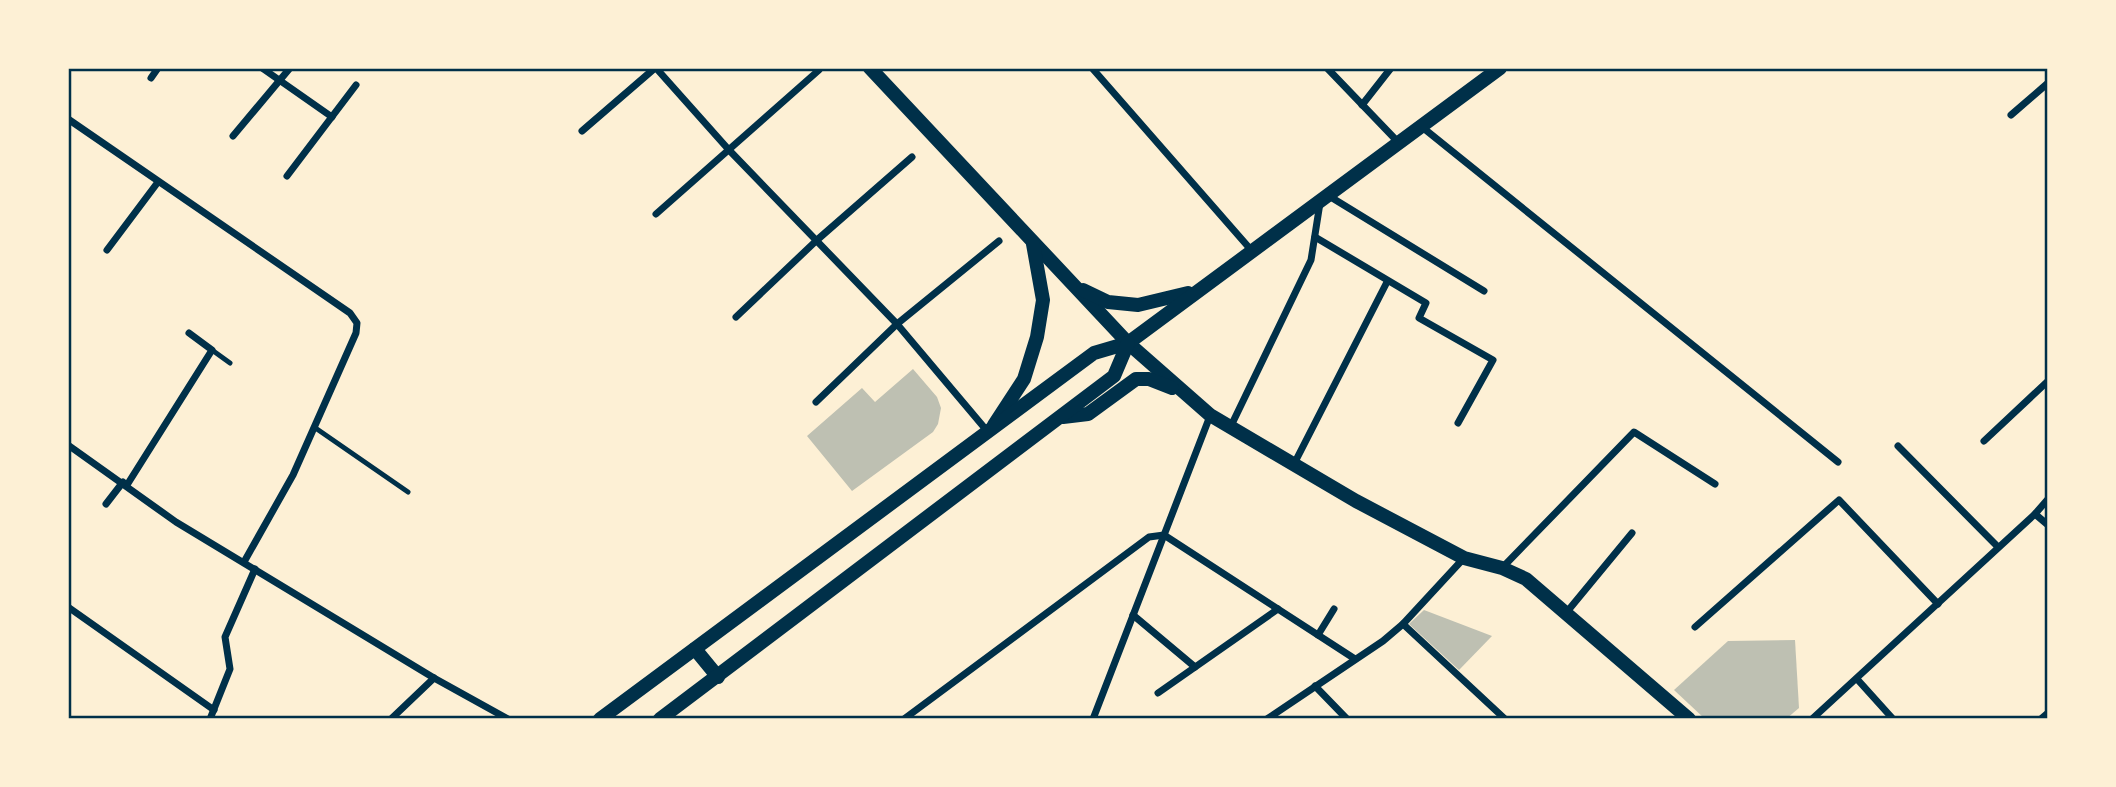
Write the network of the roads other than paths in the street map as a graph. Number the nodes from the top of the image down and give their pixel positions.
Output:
1 (158, 68) edge
2 (262, 68) edge
3 (290, 68) edge
4 (656, 68) edge
5 (870, 68) edge
6 (1092, 68) edge
7 (1327, 68) edge
8 (1391, 68) edge
9 (1500, 68) edge
10 (819, 70) dead end
11 (150, 78) dead end
12 (279, 80) junction
13 (2048, 83) edge
14 (356, 85) dead end
15 (1362, 105) junction
16 (2011, 115) dead end
17 (332, 117) junction
18 (68, 119) edge
19 (1421, 126) junction
20 (582, 131) dead end
21 (233, 136) dead end
22 (1399, 143) junction
23 (729, 150) junction
24 (912, 157) dead end
25 (288, 176) dead end
26 (158, 182) junction
27 (1324, 198) junction
28 (656, 214) dead end
29 (1315, 237) junction
30 (817, 240) junction
31 (999, 241) dead end
32 (1032, 243) junction
33 (107, 250) dead end
34 (1252, 251) junction
35 (1387, 282) junction
36 (1073, 286) junction
37 (1205, 286) junction
38 (1484, 291) dead end
39 (736, 317) dead end
40 (897, 324) junction
41 (189, 333) dead end
42 (1128, 343) junction
43 (212, 350) junction
44 (230, 363) dead end
45 (2048, 381) edge
46 (1184, 393) junction
47 (816, 402) dead end
48 (1210, 415) junction
49 (1061, 417) junction
50 (1458, 423) dead end
51 (314, 426) junction
52 (1229, 428) junction
53 (989, 433) junction
54 (1984, 441) dead end
55 (68, 445) edge
56 (1898, 446) dead end
57 (1838, 462) dead end
58 (1294, 464) junction
59 (125, 484) junction
60 (1715, 484) dead end
61 (408, 492) dead end
62 (2048, 499) edge
63 (106, 504) dead end
64 (2035, 514) junction
65 (2048, 525) edge
66 (1632, 533) dead end
67 (1164, 536) junction
68 (1998, 547) junction
69 (1464, 558) junction
70 (244, 562) junction
71 (1502, 568) junction
72 (255, 569) junction
73 (1938, 604) junction
74 (68, 607) edge
75 (1278, 609) junction
76 (1334, 609) dead end
77 (1566, 614) junction
78 (1133, 615) junction
79 (1403, 624) junction
80 (1695, 627) dead end
81 (1318, 635) junction
82 (695, 649) junction
83 (1355, 659) junction
84 (1195, 667) junction
85 (718, 677) junction
86 (434, 678) junction
87 (1857, 679) junction
88 (1315, 686) junction
89 (1158, 693) dead end
90 (214, 710) junction
91 (2048, 713) edge
92 (210, 719) edge
93 (391, 719) edge
94 (508, 719) edge
95 (600, 719) edge
96 (660, 719) edge
97 (904, 719) edge
98 (1093, 719) edge
99 (1267, 719) edge
100 (1347, 719) edge
101 (1505, 719) edge
102 (1689, 719) edge
103 (1812, 719) edge
104 (1893, 719) edge
105 (2041, 719) edge

1 - 11 street
2 - 12 street
3 - 12 street
4 - 20 street
4 - 23 street
5 - 32 main road
6 - 34 street
7 - 15 street
8 - 15 street
9 - 19 main road
10 - 23 street
12 - 17 street
12 - 21 street
13 - 16 street
14 - 17 street
15 - 22 street
17 - 25 street
18 - 26 street
19 - 22 main road
19 - 57 street
22 - 27 main road
23 - 28 street
23 - 30 street
24 - 30 street
26 - 33 street
26 - 51 street
27 - 29 street
27 - 34 main road
27 - 38 street
29 - 35 street
29 - 52 street
30 - 39 street
30 - 40 street
31 - 40 street
32 - 36 main road
32 - 53 main road
34 - 37 main road
35 - 50 street
35 - 58 street
36 - 37 main road
36 - 42 main road
37 - 42 main road
40 - 47 street
40 - 53 street
41 - 43 street
42 - 46 main road
42 - 49 main road
42 - 53 main road
43 - 44 lane
43 - 59 street
45 - 54 street
46 - 48 main road
46 - 49 main road
48 - 52 main road
48 - 67 street
49 - 85 main road
51 - 61 lane
51 - 70 street
52 - 58 main road
53 - 82 main road
55 - 59 street
56 - 68 street
58 - 69 main road
59 - 63 street
59 - 70 street
60 - 71 street
62 - 64 street
64 - 65 street
64 - 68 street
66 - 77 street
67 - 75 street
67 - 78 street
67 - 97 street
68 - 73 street
69 - 71 main road
69 - 79 street
70 - 72 street
71 - 77 main road
72 - 86 street
72 - 90 street
73 - 80 street
73 - 87 street
74 - 90 street
75 - 81 street
75 - 84 street
76 - 81 street
77 - 102 main road
78 - 84 street
78 - 98 street
79 - 83 street
79 - 101 street
81 - 83 street
82 - 85 main road
82 - 95 main road
83 - 88 street
84 - 89 street
85 - 96 main road
86 - 93 street
86 - 94 street
87 - 103 street
87 - 104 street
88 - 99 street
88 - 100 street
90 - 92 street
91 - 105 street

